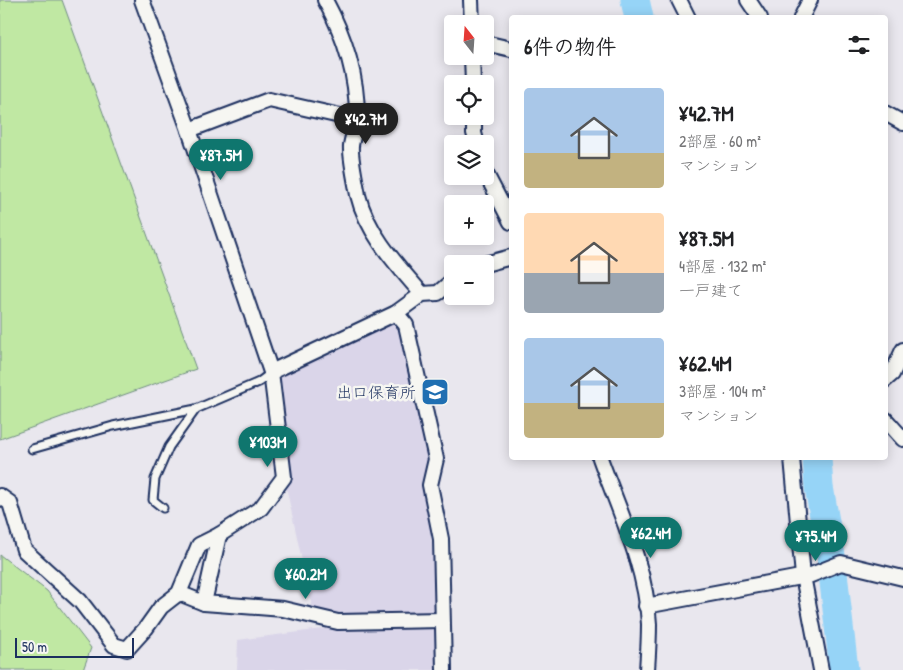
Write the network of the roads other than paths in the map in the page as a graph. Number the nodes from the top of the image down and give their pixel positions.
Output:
1 (142, 0) edge
2 (325, 0) edge
3 (471, 0) edge
4 (679, 0) edge
5 (748, 0) edge
6 (810, 0) edge
7 (472, 15) edge
8 (686, 15) edge
9 (758, 15) edge
10 (802, 15) edge
11 (494, 45) edge
12 (509, 49) edge
13 (888, 116) edge
14 (358, 120) junction
15 (903, 123) edge
16 (189, 130) junction
17 (492, 185) edge
18 (509, 218) edge
19 (509, 258) edge
20 (494, 262) edge
21 (444, 288) edge
22 (422, 294) junction
23 (396, 313) junction
24 (903, 352) edge
25 (272, 372) junction
26 (888, 377) edge
27 (196, 409) junction
28 (888, 422) edge
29 (903, 439) edge
30 (32, 449) dead end
31 (601, 460) edge
32 (792, 460) edge
33 (0, 496) edge
34 (163, 508) dead end
35 (219, 536) junction
36 (807, 576) junction
37 (903, 578) edge
38 (178, 593) junction
39 (204, 603) junction
40 (646, 606) junction
41 (442, 620) junction
42 (444, 670) edge
43 (647, 670) edge
44 (820, 670) edge

1 - 16 street
2 - 14 street
3 - 7 street
4 - 8 street
5 - 9 street
6 - 10 street
11 - 12 street
13 - 15 street
14 - 16 street
14 - 22 street
16 - 25 street
17 - 18 street
19 - 20 street
21 - 22 street
22 - 23 street
23 - 25 street
23 - 41 street
24 - 26 street
25 - 27 lane
25 - 35 street
27 - 30 lane
27 - 34 lane
28 - 29 street
31 - 40 street
32 - 36 street
33 - 38 street
35 - 38 street
35 - 39 street
36 - 37 street
36 - 40 street
36 - 44 street
38 - 39 street
39 - 41 street
40 - 43 street
41 - 42 street

